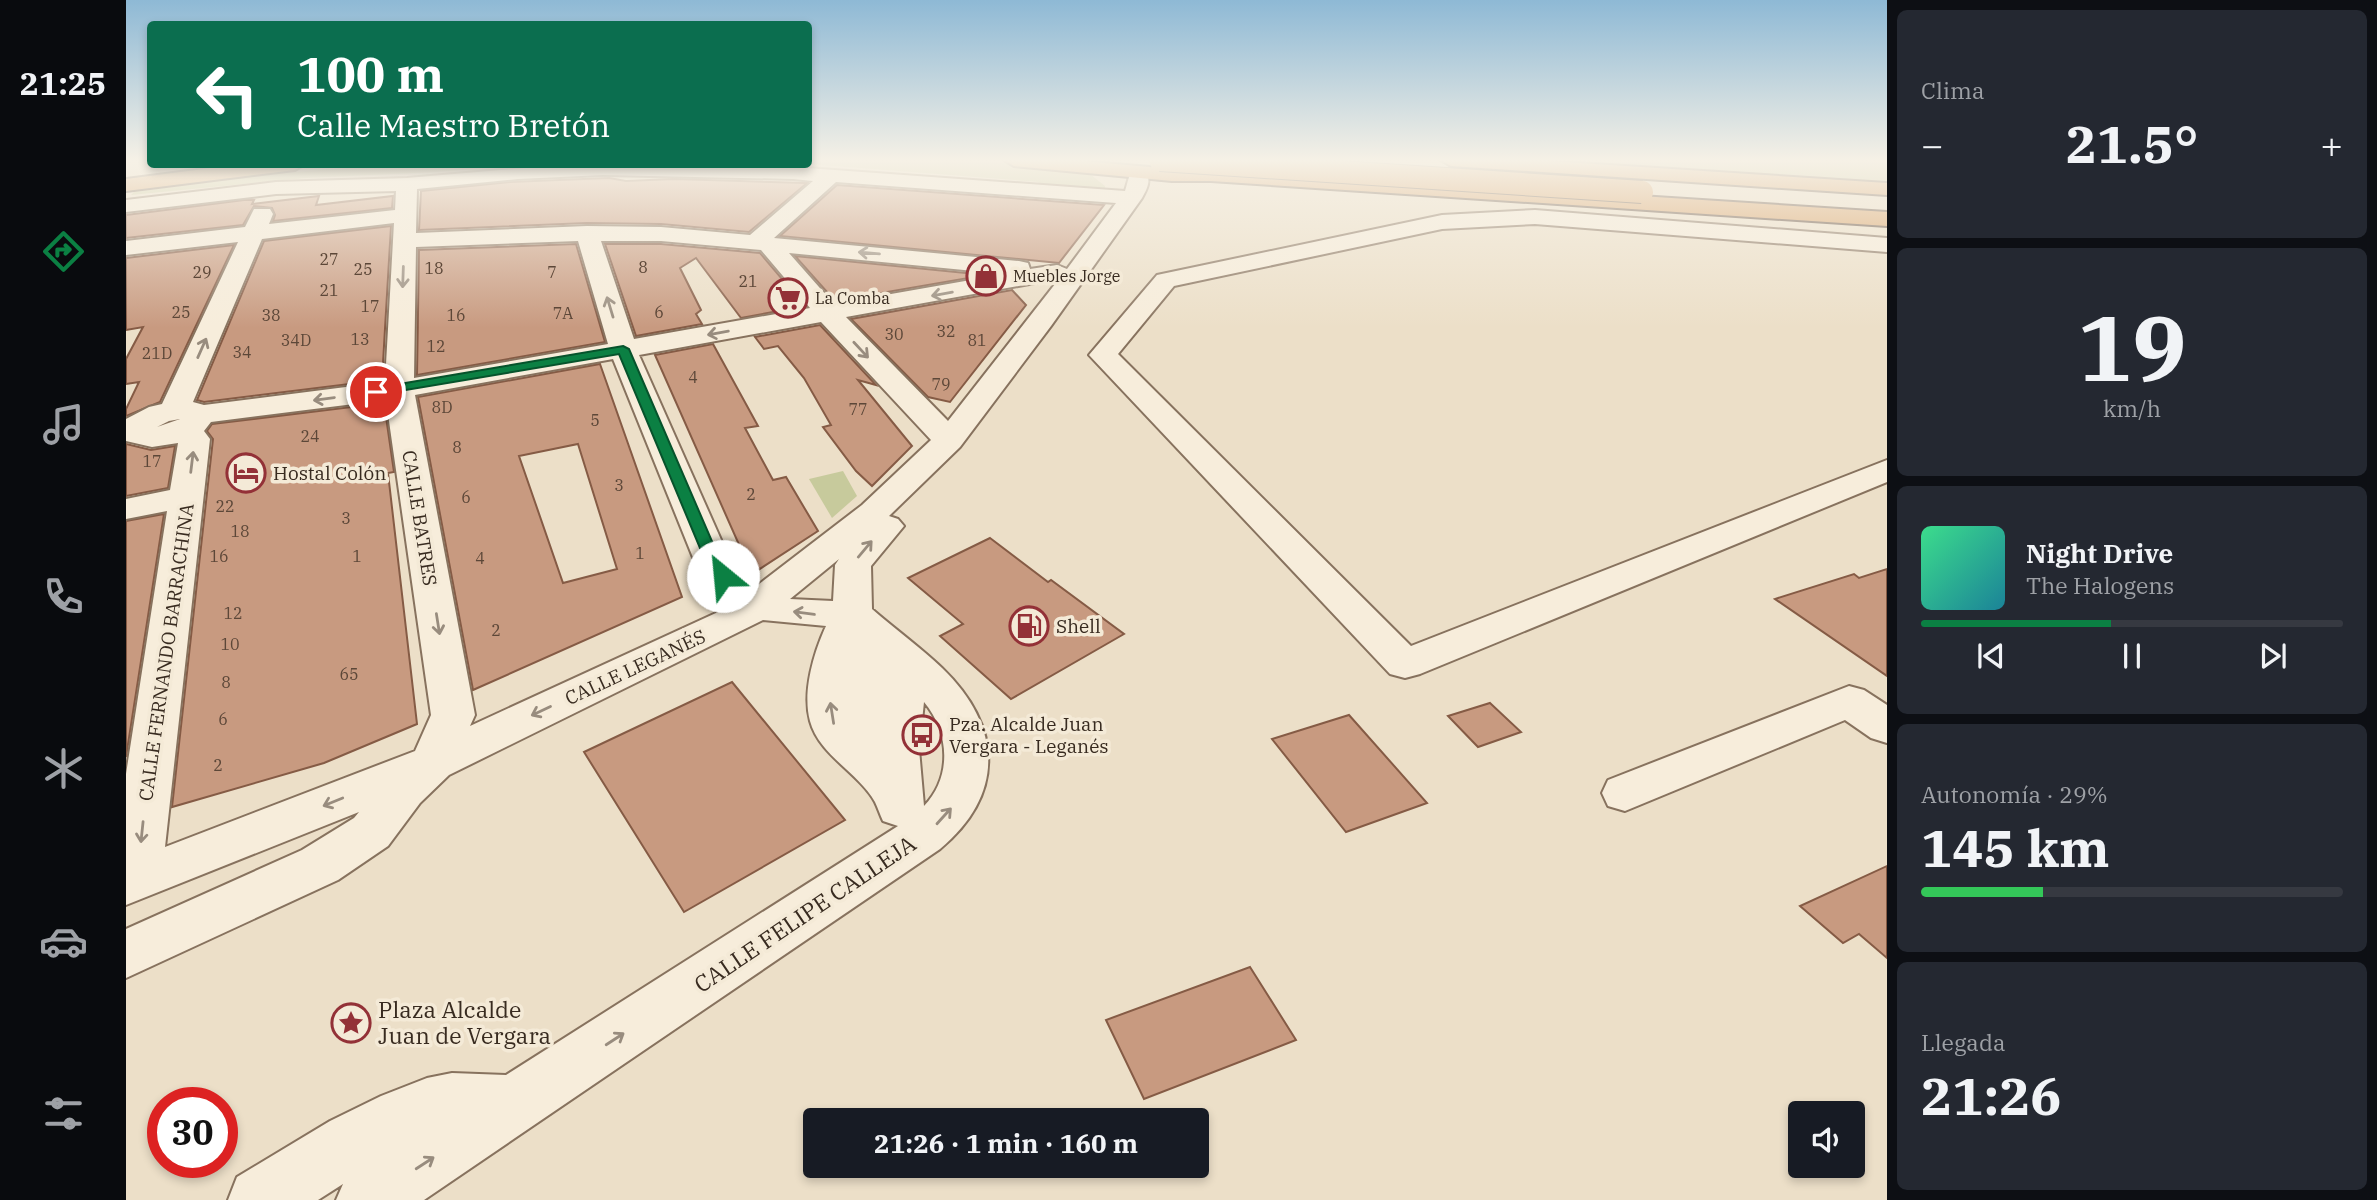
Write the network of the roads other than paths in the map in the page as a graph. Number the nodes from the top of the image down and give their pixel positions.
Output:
1 (262, 216) edge
2 (383, 216) edge
3 (406, 216) edge
4 (433, 216) edge
5 (790, 216) edge
6 (1115, 216) edge
7 (1136, 216) edge
8 (1825, 216) edge
9 (1887, 221) edge
10 (253, 233) junction
11 (587, 233) junction
12 (761, 244) junction
13 (1887, 245) edge
14 (129, 252) edge
15 (1069, 268) junction
16 (828, 314) junction
17 (623, 349) junction
18 (400, 389) junction
19 (186, 418) junction
20 (132, 426) edge
21 (949, 440) junction
22 (1887, 470) edge
23 (187, 497) junction
24 (126, 509) edge
25 (757, 606) junction
26 (876, 636) junction
27 (1887, 727) edge
28 (433, 762) junction
29 (1625, 793) dead end
30 (900, 803) junction
31 (890, 858) junction
32 (132, 882) edge
33 (126, 954) edge
34 (512, 1106) junction
35 (260, 1200) edge
36 (368, 1200) edge

1 - 10 street
2 - 10 street
3 -> 18 street, CALLE BATRES
4 - 11 street
5 - 12 street
6 - 15 street, CALLE LEGANÉS
26 -> 7 street
8 - 9 street
10 - 14 street
19 -> 10 street
11 - 12 street
17 -> 11 street
15 -> 12 street
12 - 16 street
13 - 22 street
15 -> 16 street
15 - 21 street, CALLE LEGANÉS
16 -> 17 street
16 -> 21 street
17 - 18 street
17 - 25 street
18 -> 19 street
18 -> 28 street, CALLE BATRES
19 - 20 street
23 -> 19 street, CALLE FERNANDO BARRACHINA
21 - 25 street, CALLE LEGANÉS
23 - 24 street
23 -> 32 street, CALLE FERNANDO BARRACHINA
26 -> 25 street
25 -> 28 street, CALLE LEGANÉS
26 - 30 street
30 -> 26 street
31 -> 26 street, CALLE FELIPE CALLEJA
27 - 29 street
28 -> 32 street, CALLE LEGANÉS
28 - 33 street
30 - 31 street
34 -> 31 street, CALLE FELIPE CALLEJA
34 - 35 street
36 -> 34 street, CALLE FELIPE CALLEJA

